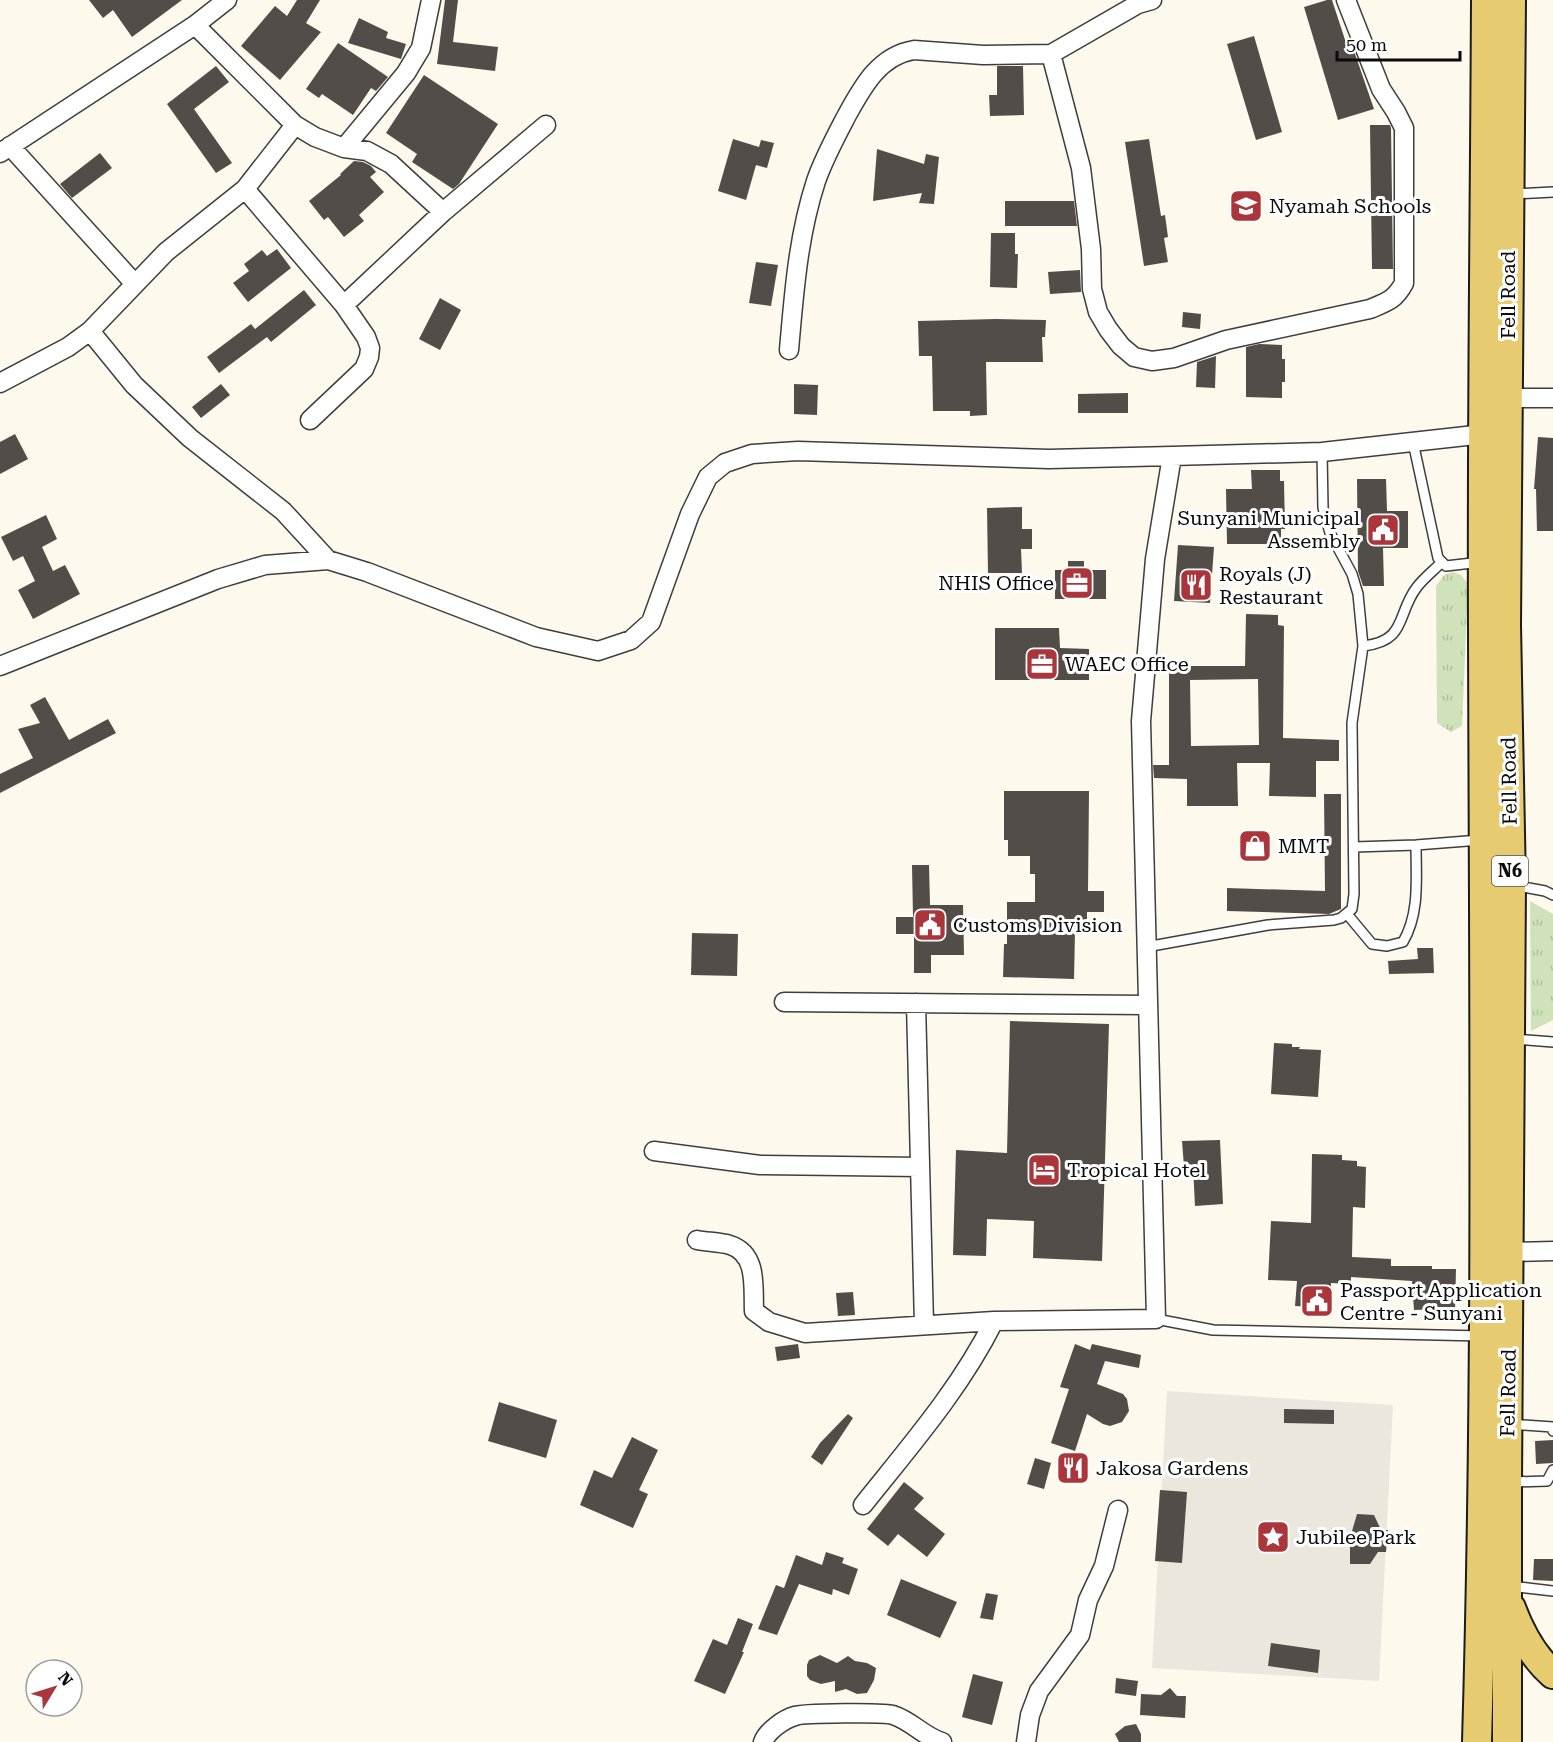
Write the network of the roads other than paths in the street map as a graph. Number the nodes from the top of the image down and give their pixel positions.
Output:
1 (227, 0) edge
2 (431, 0) edge
3 (1152, 0) edge
4 (1346, 0) edge
5 (1486, 0) edge
6 (1511, 0) edge
7 (195, 25) junction
8 (1051, 54) junction
9 (295, 125) junction
10 (546, 125) dead end
11 (344, 148) junction
12 (5, 149) edge
13 (245, 189) junction
14 (1553, 192) edge
15 (1509, 194) junction
16 (443, 212) junction
17 (135, 284) junction
18 (344, 305) junction
19 (90, 331) junction
20 (789, 350) dead end
21 (0, 382) edge
22 (1508, 398) junction
23 (1553, 398) edge
24 (310, 420) dead end
25 (1484, 434) junction
26 (1413, 442) junction
27 (1322, 452) junction
28 (1172, 456) junction
29 (328, 560) junction
30 (1483, 562) junction
31 (1441, 563) junction
32 (1364, 646) junction
33 (0, 666) edge
34 (1484, 839) junction
35 (1416, 845) junction
36 (1354, 847) junction
37 (1511, 884) junction
38 (1553, 895) edge
39 (1347, 914) junction
40 (1146, 946) junction
41 (784, 1002) dead end
42 (916, 1003) junction
43 (1148, 1005) junction
44 (1510, 1039) junction
45 (1553, 1042) edge
46 (654, 1151) dead end
47 (920, 1167) junction
48 (697, 1240) dead end
49 (1553, 1251) edge
50 (1509, 1252) junction
51 (1156, 1319) junction
52 (994, 1320) junction
53 (924, 1325) junction
54 (1484, 1336) junction
55 (1507, 1424) junction
56 (1553, 1431) edge
57 (1553, 1470) edge
58 (1495, 1482) junction
59 (863, 1505) dead end
60 (1118, 1510) dead end
61 (1507, 1591) junction
62 (1553, 1591) edge
63 (1553, 1674) edge
64 (763, 1742) edge
65 (942, 1742) edge
66 (1026, 1742) edge
67 (1477, 1742) edge
68 (1507, 1742) edge

1 - 7 street
2 - 11 street
3 - 8 street
4 - 8 street
5 - 25 main road, Fell Road / N6
6 - 15 main road, Fell Road / N6
7 - 9 street
7 - 12 street
8 - 20 street
9 - 11 street
9 - 13 street
10 - 16 street
11 - 16 street
12 - 17 street
13 - 17 street
13 - 18 street
14 - 15 lane
15 - 22 main road, Fell Road / N6
16 - 18 street
17 - 19 street
18 - 24 street
19 - 21 street
19 - 29 street
22 - 23 street
22 - 37 main road, Fell Road / N6
25 - 26 street
25 - 30 main road, Fell Road / N6
26 - 27 street
26 - 31 lane
27 - 28 street
27 - 32 lane
28 - 29 street
28 - 40 street
29 - 33 street
30 - 31 lane
30 - 34 main road, Fell Road / N6
31 - 32 lane
32 - 36 lane
34 - 35 lane
34 - 54 main road, Fell Road / N6
35 - 36 lane
35 - 39 lane
36 - 39 lane
37 - 38 lane
37 - 44 main road, Fell Road / N6
39 - 40 lane
40 - 43 street
41 - 42 street
42 - 43 street
42 - 47 street
43 - 51 street
44 - 45 lane
44 - 50 main road, Fell Road / N6
46 - 47 street
47 - 53 street
48 - 53 street
49 - 50 street
50 - 55 main road, Fell Road / N6
51 - 52 street
51 - 54 lane
52 - 53 street
52 - 59 street
54 - 58 main road, Fell Road / N6
55 - 56 lane
55 - 58 main road, Fell Road / N6
57 - 58 lane
58 - 61 main road, Fell Road / N6
58 - 67 main road, Fell Road / N6
60 - 66 street
61 - 62 lane
61 - 63 main road
61 - 68 main road, Fell Road / N6
64 - 65 street

